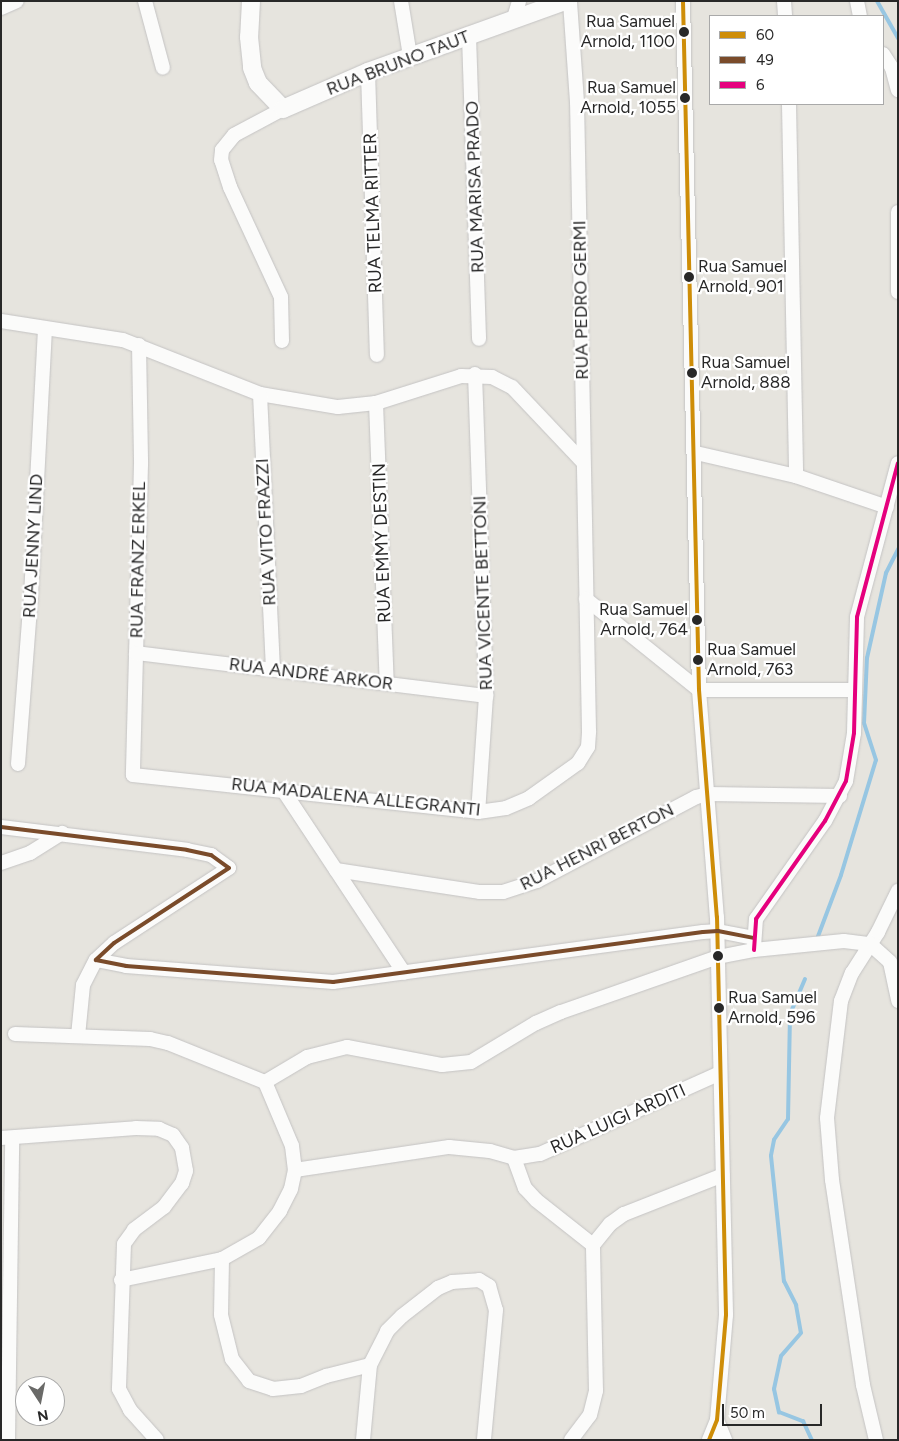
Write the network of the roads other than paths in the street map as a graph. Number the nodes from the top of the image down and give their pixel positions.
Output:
1 (17, 1) edge
2 (145, 1) edge
3 (251, 1) edge
4 (401, 1) edge
5 (518, 1) edge
6 (566, 1) edge
7 (570, 1) edge
8 (683, 1) edge
9 (784, 1) edge
10 (856, 1) edge
11 (1, 8) edge
12 (785, 15) edge
13 (860, 15) edge
14 (513, 21) junction
15 (469, 36) junction
16 (410, 56) junction
17 (884, 56) edge
18 (163, 68) dead end
19 (368, 72) junction
20 (898, 90) edge
21 (789, 105) edge
22 (283, 109) junction
23 (898, 212) edge
24 (898, 292) edge
25 (1, 321) edge
26 (45, 329) junction
27 (479, 339) dead end
28 (282, 341) dead end
29 (139, 345) junction
30 (377, 355) dead end
31 (475, 374) junction
32 (260, 394) junction
33 (376, 403) junction
34 (696, 453) junction
35 (583, 462) junction
36 (898, 463) edge
37 (796, 476) junction
38 (887, 507) junction
39 (586, 599) junction
40 (136, 652) junction
41 (272, 669) junction
42 (387, 682) junction
43 (699, 690) junction
44 (853, 690) junction
45 (486, 696) junction
46 (18, 764) dead end
47 (133, 775) joint
48 (283, 790) junction
49 (708, 794) junction
50 (840, 796) junction
51 (478, 812) junction
52 (1, 827) edge
53 (62, 833) junction
54 (1, 863) edge
55 (336, 870) junction
56 (898, 891) edge
57 (718, 932) junction
58 (754, 944) junction
59 (870, 944) junction
60 (718, 957) junction
61 (96, 960) junction
62 (404, 974) junction
63 (898, 1001) edge
64 (15, 1034) dead end
65 (78, 1036) junction
66 (720, 1073) junction
67 (265, 1082) junction
68 (7, 1138) edge
69 (514, 1158) junction
70 (295, 1170) junction
71 (723, 1175) junction
72 (6, 1245) edge
73 (594, 1245) junction
74 (222, 1259) junction
75 (121, 1280) junction
76 (370, 1365) junction
77 (718, 1420) junction
78 (8, 1440) edge
79 (157, 1440) edge
80 (363, 1440) edge
81 (484, 1440) edge
82 (571, 1440) edge
83 (709, 1440) edge
84 (725, 1440) edge
85 (876, 1440) edge

1 - 11 street
2 - 18 street
3 - 22 street
4 - 16 street
5 - 14 street
6 - 14 street, RUA BRUNO TAUT
7 - 35 street, RUA PEDRO GERMI
8 - 34 street
9 - 12 street
10 - 13 street
14 - 15 street, RUA BRUNO TAUT
15 - 16 street, RUA BRUNO TAUT
15 - 27 street, RUA MARISA PRADO
16 - 19 street, RUA BRUNO TAUT
17 - 20 street
19 - 22 street, RUA BRUNO TAUT
19 - 30 street, RUA TELMA RITTER
21 - 37 street
22 - 28 street, RUA BRUNO TAUT
23 - 24 street
25 - 26 street
26 - 29 street
26 - 46 street, RUA JENNY LIND
29 - 32 street
29 - 40 street, RUA FRANZ ERKEL
31 - 33 street
31 - 35 street
31 - 45 street, RUA VICENTE BETTONI
32 - 33 street
32 - 41 street, RUA VITO FRAZZI
33 - 42 street, RUA EMMY DESTIN
34 - 37 street
34 - 43 street
35 - 39 street, RUA PEDRO GERMI
36 - 38 street
37 - 38 street
38 - 44 street
39 - 43 street
39 - 51 street, RUA MADALENA ALLEGRANTI
40 - 41 street, RUA ANDRÉ ARKOR
40 - 47 street, RUA FRANZ ERKEL
41 - 42 street, RUA ANDRÉ ARKOR
42 - 45 street, RUA ANDRÉ ARKOR
43 - 44 street
43 - 49 street
44 - 50 street
45 - 51 street, RUA VICENTE BETTONI
47 - 48 street, RUA MADALENA ALLEGRANTI
48 - 51 street, RUA MADALENA ALLEGRANTI
48 - 55 street
49 - 50 street
49 - 55 street, RUA HENRI BERTON
49 - 57 street
50 - 58 street
52 - 53 street
53 - 54 street
53 - 61 street
55 - 62 street
56 - 59 street
57 - 58 street
57 - 60 street
57 - 62 street
58 - 59 street
58 - 60 street
59 - 63 street
59 - 85 street
60 - 66 street
60 - 67 street
61 - 62 street
61 - 65 street
64 - 65 street
65 - 67 street
66 - 69 street, RUA LUIGI ARDITI
66 - 71 street
67 - 70 street
68 - 72 street
68 - 75 street
69 - 70 street
69 - 73 street
70 - 74 street
71 - 73 street
71 - 77 street
72 - 78 street
73 - 82 street
74 - 75 street
74 - 76 street
75 - 79 street
76 - 80 street
76 - 81 street
77 - 83 street
77 - 84 street

